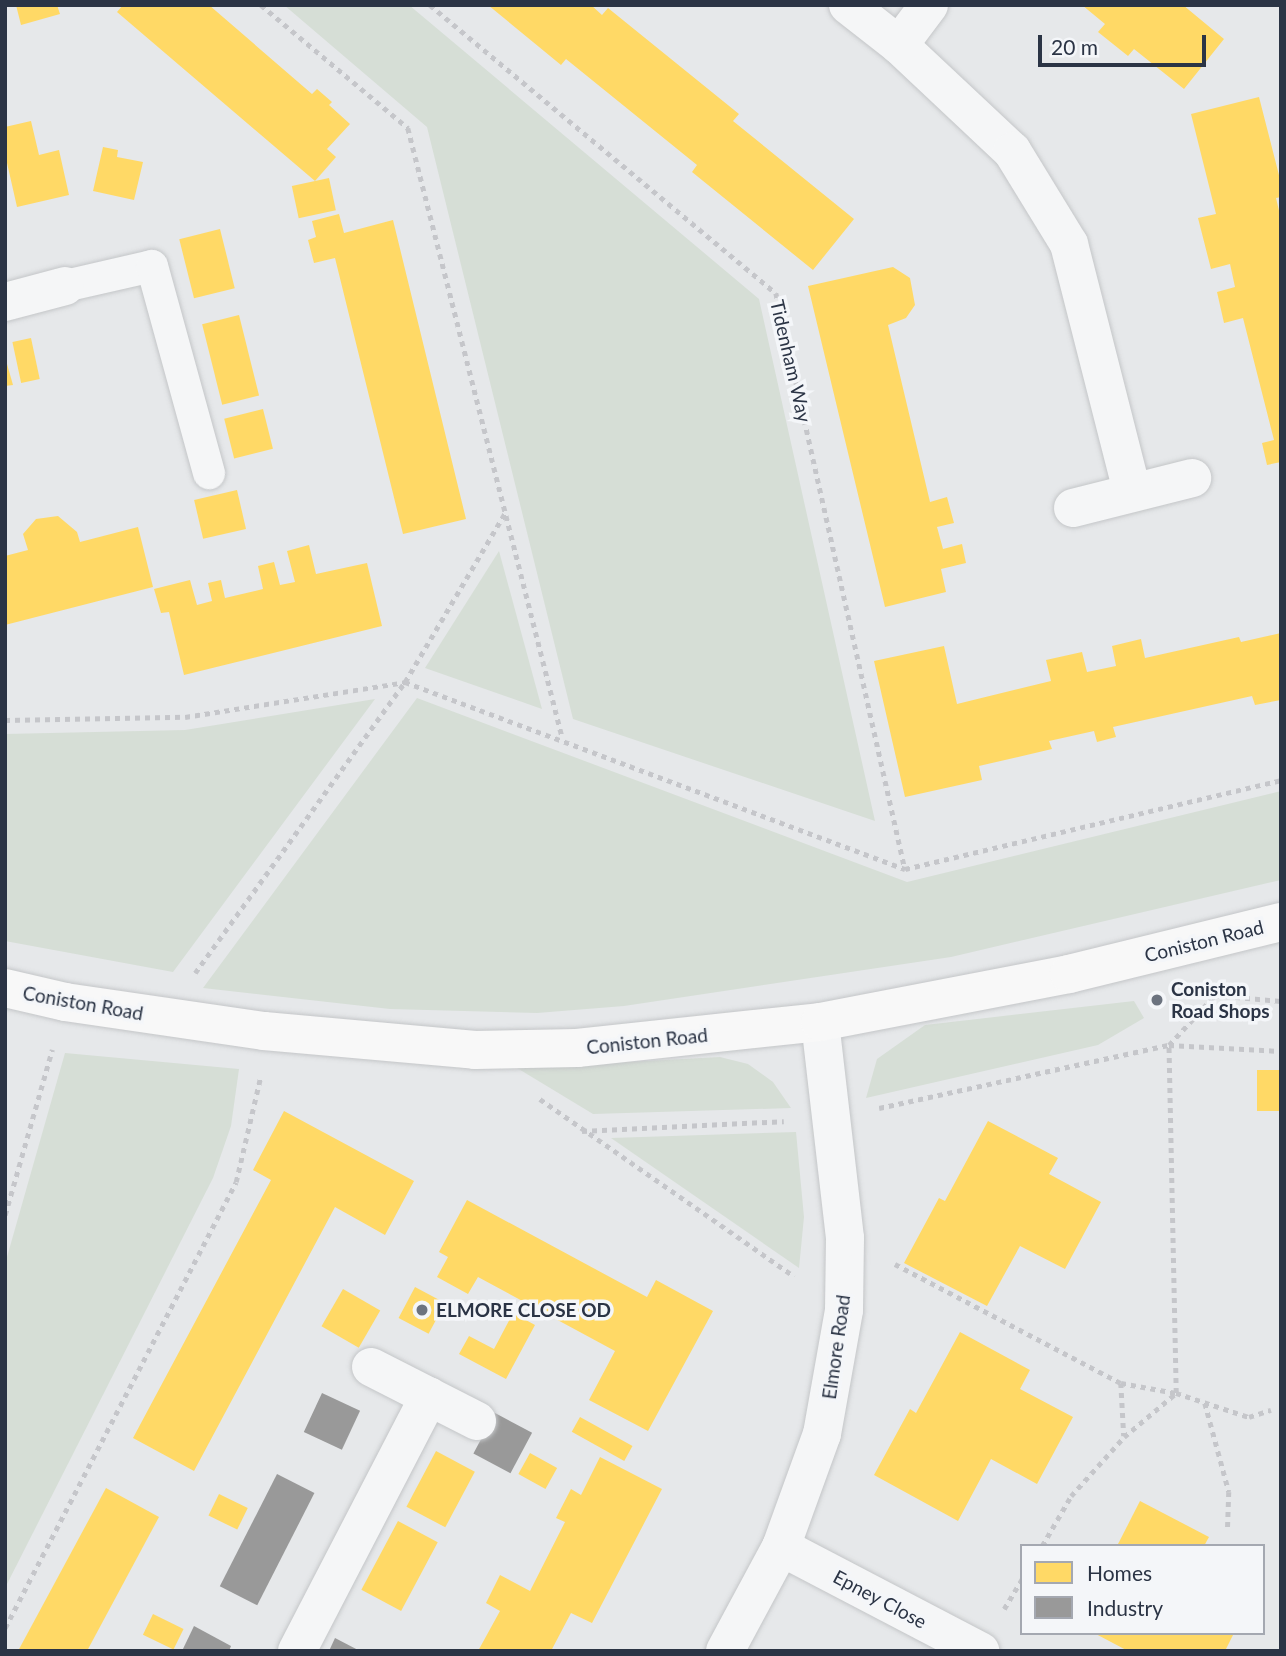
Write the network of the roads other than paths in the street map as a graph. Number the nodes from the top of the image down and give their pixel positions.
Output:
1 (848, 5) edge
2 (929, 5) edge
3 (899, 45) junction
4 (65, 286) joint
5 (5, 302) edge
6 (209, 473) dead end
7 (1192, 478) dead end
8 (1132, 492) junction
9 (1073, 508) dead end
10 (1281, 922) edge
11 (5, 988) edge
12 (820, 1023) junction
13 (371, 1367) dead end
14 (429, 1396) junction
15 (477, 1421) dead end
16 (781, 1546) junction
17 (297, 1651) edge
18 (725, 1651) edge
19 (980, 1651) edge

1 - 3 street
2 - 3 street
3 - 8 street
4 - 5 street
4 - 6 lane
7 - 8 street
8 - 9 street
10 - 12 street, Coniston Road
11 - 12 street, Coniston Road
12 - 16 street, Elmore Road
13 - 14 street
14 - 15 street
14 - 17 street
16 - 18 street, Elmore Road
16 - 19 street, Epney Close

